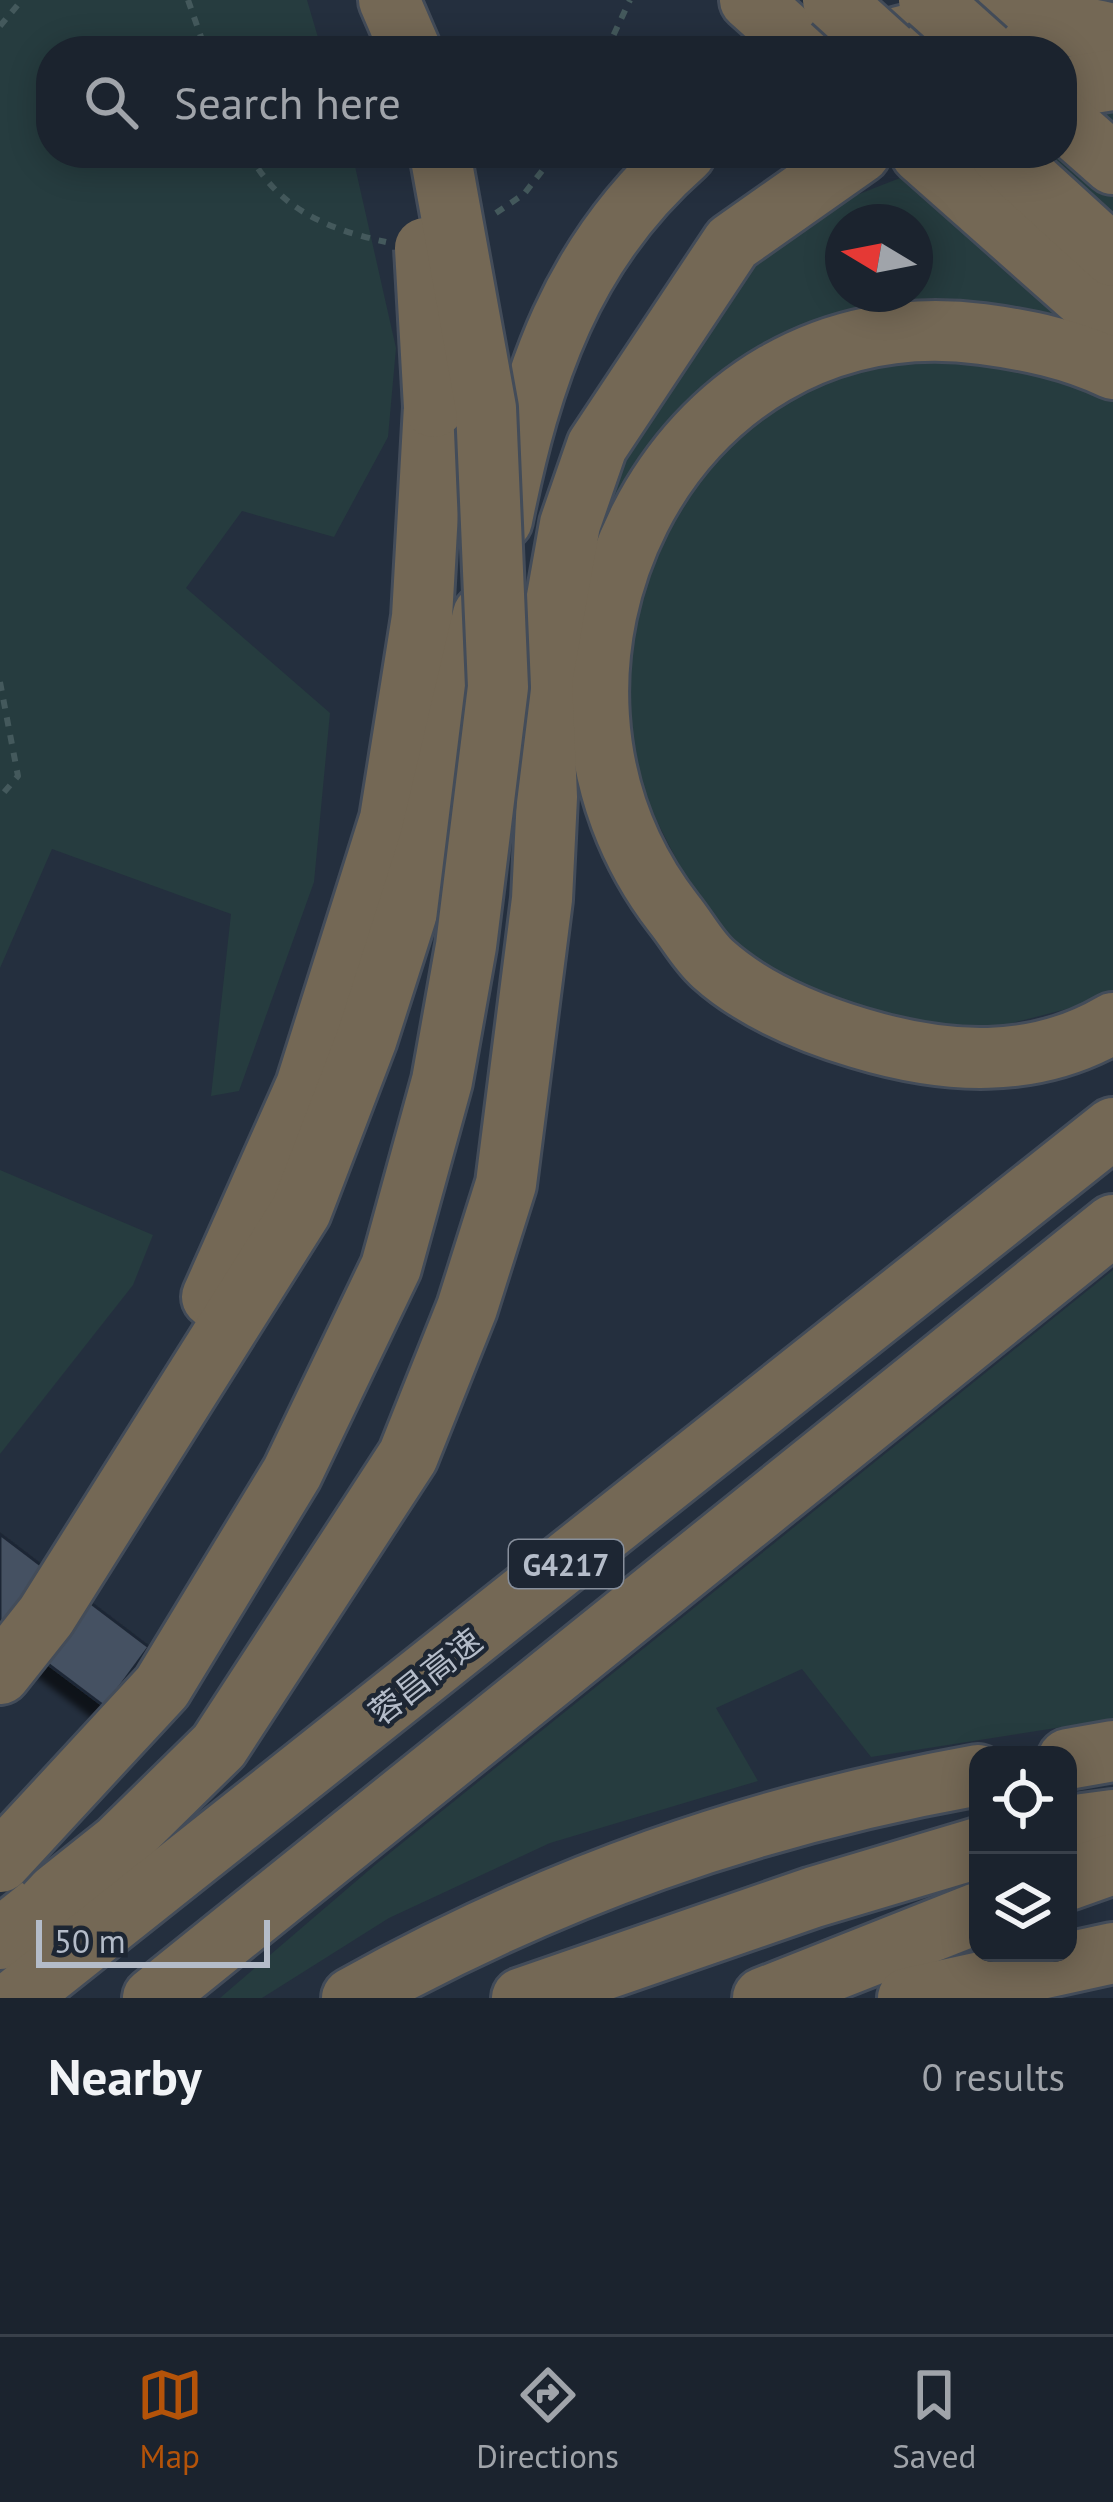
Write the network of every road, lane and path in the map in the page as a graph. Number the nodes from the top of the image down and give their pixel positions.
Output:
1 (22, 0) edge
2 (188, 0) edge
3 (373, 0) edge
4 (389, 0) edge
5 (630, 0) edge
6 (750, 0) edge
7 (833, 0) edge
8 (928, 0) edge
9 (0, 26) edge
10 (1113, 34) edge
11 (201, 36) edge
12 (383, 36) edge
13 (405, 36) edge
14 (613, 36) edge
15 (790, 36) edge
16 (873, 36) edge
17 (894, 36) edge
18 (969, 36) edge
19 (1113, 80) edge
20 (1077, 86) edge
21 (1077, 132) edge
22 (1113, 164) edge
23 (411, 168) edge
24 (443, 168) edge
25 (673, 168) edge
26 (839, 168) edge
27 (938, 168) edge
28 (1016, 168) edge
29 (1113, 256) edge
30 (1113, 323) edge
31 (1113, 369) edge
32 (0, 682) edge
33 (0, 797) edge
34 (1113, 1023) edge
35 (1113, 1128) edge
36 (1113, 1226) edge
37 (46, 1616) junction
38 (0, 1674) edge
39 (1113, 1750) edge
40 (1077, 1757) edge
41 (969, 1777) edge
42 (1113, 1820) edge
43 (1077, 1825) edge
44 (969, 1850) edge
45 (0, 1862) edge
46 (1113, 1864) edge
47 (1077, 1877) edge
48 (969, 1917) edge
49 (0, 1939) edge
50 (1113, 1953) edge
51 (17, 1998) edge
52 (153, 1998) edge
53 (352, 1998) edge
54 (522, 1998) edge
55 (764, 1998) edge
56 (908, 1998) edge

1 - 9 path
2 - 11 path
3 - 12 highway
4 - 13 highway
5 - 14 path
6 - 15 highway
7 - 16 highway, bridge
8 - 18 highway, bridge
10 - 17 highway
19 - 20 highway
21 - 22 highway
23 - 37 highway, bridge
24 - 45 highway, bridge
25 - 37 highway
26 - 49 highway
27 - 30 highway
28 - 29 highway
31 - 34 highway
32 - 33 path
35 - 51 highway, 蓉昌高速 / G4217
36 - 52 highway, G4217
37 - 38 highway
39 - 40 highway
41 - 53 highway
42 - 43 highway
44 - 54 highway
46 - 47 highway
48 - 55 highway
50 - 56 highway

